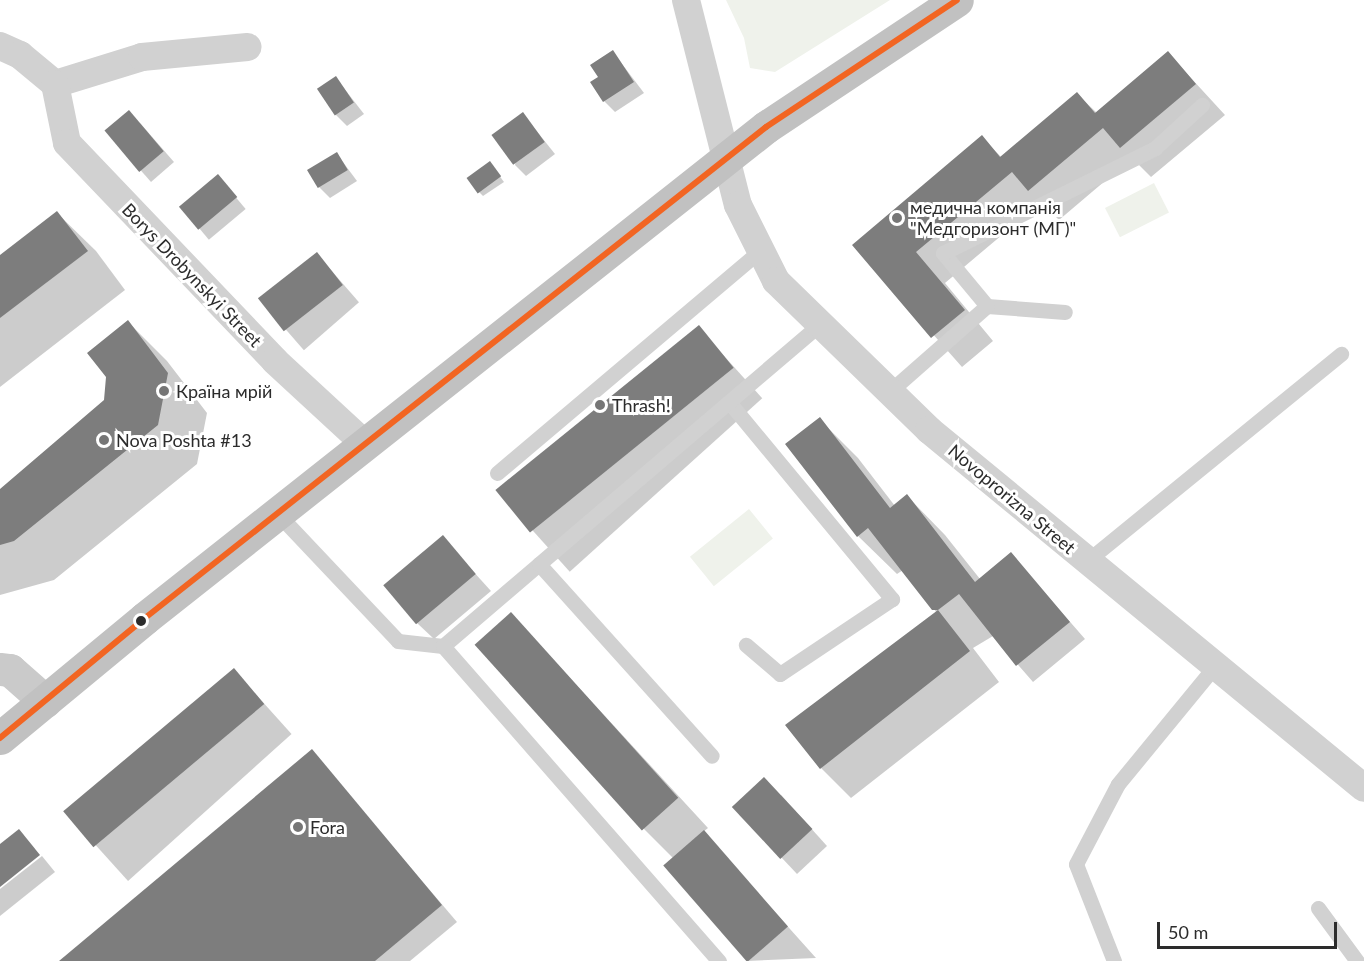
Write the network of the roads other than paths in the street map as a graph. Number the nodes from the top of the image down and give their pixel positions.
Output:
1 (686, 0) edge
2 (957, 0) edge
3 (0, 46) edge
4 (248, 47) dead end
5 (55, 84) junction
6 (1202, 105) dead end
7 (726, 157) junction
8 (761, 250) junction
9 (987, 306) junction
10 (1065, 312) dead end
11 (820, 324) junction
12 (1341, 354) dead end
13 (889, 392) junction
14 (729, 402) junction
15 (365, 444) junction
16 (497, 473) dead end
17 (277, 513) junction
18 (1088, 561) junction
19 (539, 564) junction
20 (746, 645) dead end
21 (442, 646) junction
22 (1215, 666) junction
23 (0, 669) edge
24 (45, 701) junction
25 (0, 738) edge
26 (712, 756) dead end
27 (1364, 789) edge
28 (1318, 908) dead end
29 (1111, 959) edge
30 (719, 961) edge
31 (1357, 961) edge

1 - 7 street, Novoprorizna Street
2 - 7 highway
3 - 5 street
4 - 5 street
5 - 15 street, Borys Drobynskyi Street
6 - 9 lane
7 - 8 street, Novoprorizna Street
7 - 15 highway
8 - 11 street, Novoprorizna Street
8 - 16 lane
9 - 10 lane
9 - 13 lane
11 - 13 street, Novoprorizna Street
11 - 14 lane
12 - 18 lane
13 - 18 street, Novoprorizna Street
14 - 19 lane
14 - 20 lane
15 - 17 highway
17 - 21 lane
17 - 24 highway
18 - 22 street, Novoprorizna Street
19 - 21 lane
19 - 26 lane
21 - 30 lane
22 - 27 street, Novoprorizna Street
22 - 29 lane
23 - 24 main road
24 - 25 highway
28 - 31 lane

